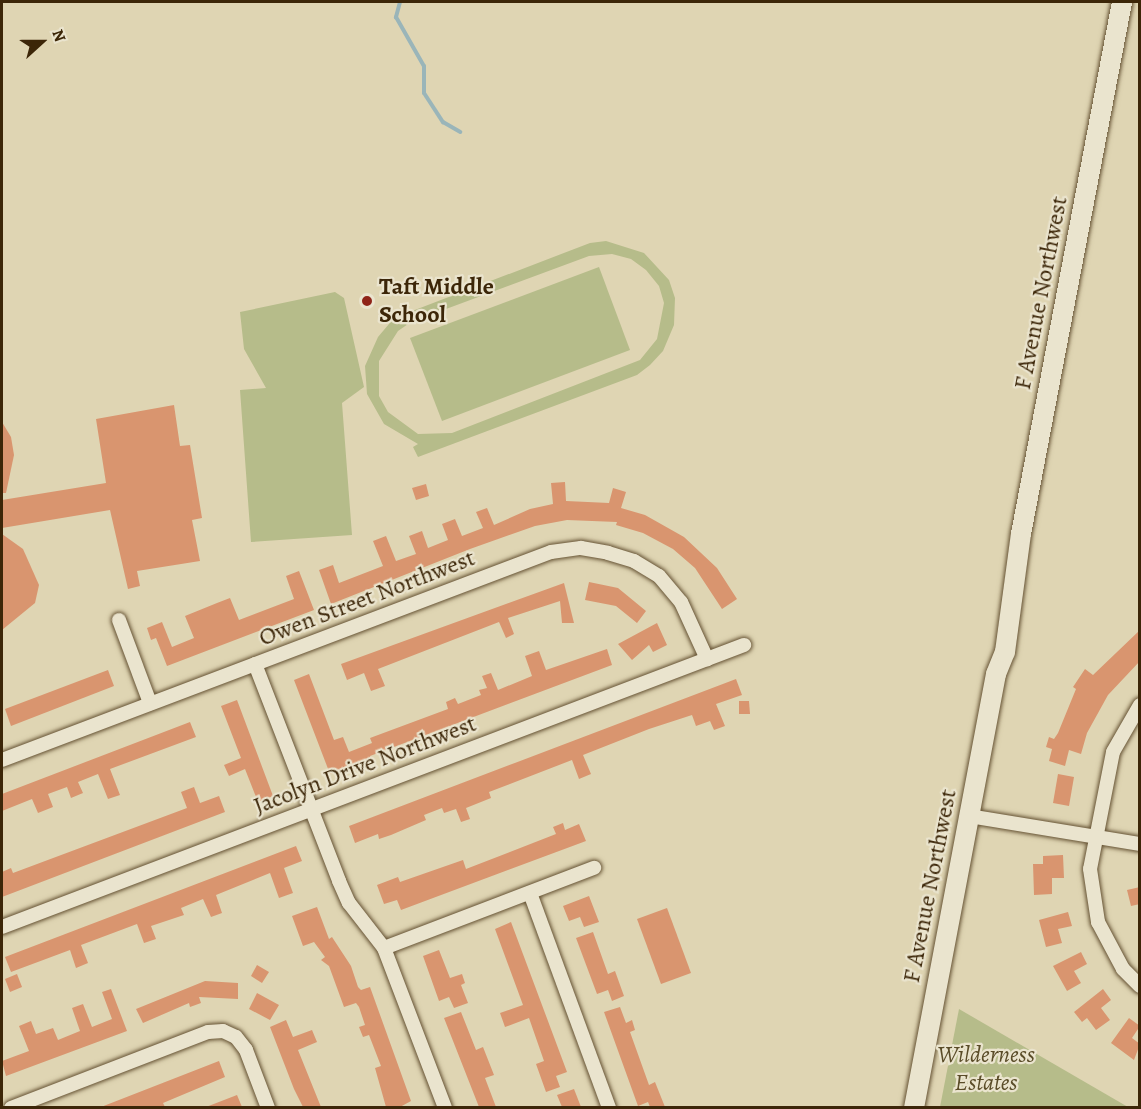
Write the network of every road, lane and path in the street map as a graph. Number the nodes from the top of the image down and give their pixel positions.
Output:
1 (1122, 2) edge
2 (119, 620) dead end
3 (744, 645) dead end
4 (707, 659) junction
5 (255, 664) junction
6 (150, 703) junction
7 (1140, 705) edge
8 (2, 760) edge
9 (312, 810) junction
10 (969, 816) junction
11 (1095, 836) junction
12 (1140, 844) edge
13 (594, 868) dead end
14 (530, 893) junction
15 (2, 927) edge
16 (384, 948) junction
17 (1140, 986) edge
18 (11, 1107) edge
19 (268, 1107) edge
20 (445, 1107) edge
21 (609, 1107) edge
22 (914, 1107) edge

1 - 10 main road, F Avenue Northwest
2 - 6 street
3 - 4 street, Jacolyn Drive Northwest
4 - 5 street, Owen Street Northwest
4 - 9 street, Jacolyn Drive Northwest
5 - 6 street, Owen Street Northwest
5 - 9 street
6 - 8 street, Owen Street Northwest
7 - 11 street
9 - 15 street, Jacolyn Drive Northwest
9 - 16 street
10 - 11 street
10 - 22 main road, F Avenue Northwest
11 - 12 street
11 - 17 street
13 - 14 street
14 - 16 street
14 - 21 street
16 - 20 street
18 - 19 street

